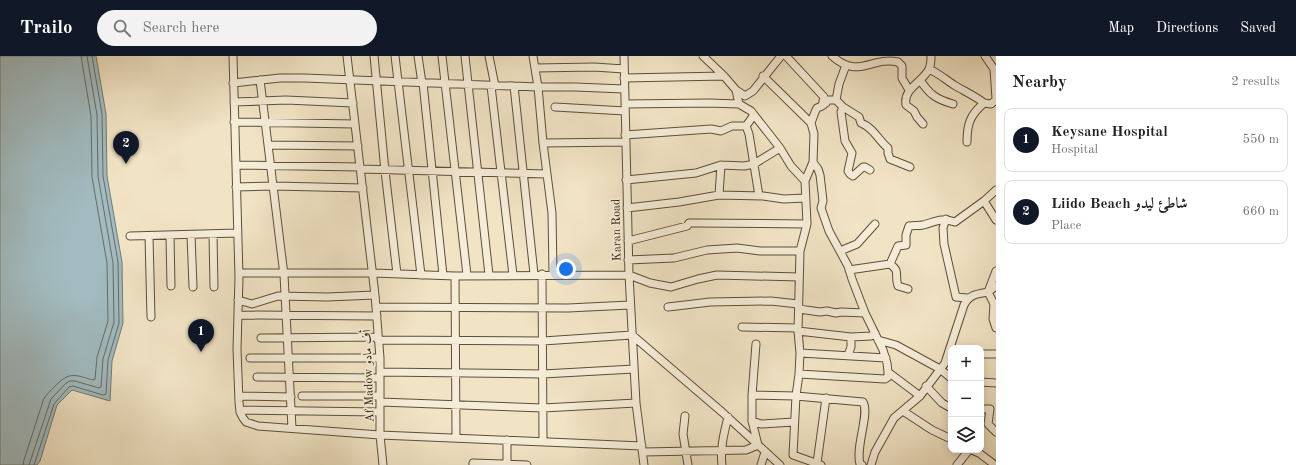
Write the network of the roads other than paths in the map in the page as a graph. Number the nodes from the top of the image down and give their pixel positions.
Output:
1 (233, 56) edge
2 (347, 56) edge
3 (374, 56) edge
4 (396, 56) edge
5 (418, 56) edge
6 (442, 56) edge
7 (465, 56) edge
8 (489, 56) edge
9 (533, 56) edge
10 (624, 56) edge
11 (704, 56) edge
12 (781, 56) edge
13 (786, 56) edge
14 (832, 56) edge
15 (931, 56) edge
16 (985, 56) edge
17 (894, 59) edge
18 (846, 65) junction
19 (535, 68) junction
20 (624, 69) junction
21 (929, 69) junction
22 (995, 70) edge
23 (724, 76) junction
24 (763, 76) junction
25 (624, 78) junction
26 (260, 80) junction
27 (350, 80) junction
28 (920, 80) junction
29 (378, 81) junction
30 (399, 82) junction
31 (233, 83) junction
32 (423, 83) junction
33 (445, 84) junction
34 (469, 85) junction
35 (493, 86) junction
36 (514, 86) junction
37 (538, 87) junction
38 (624, 89) junction
39 (736, 90) junction
40 (909, 90) junction
41 (749, 94) junction
42 (996, 99) edge
43 (836, 100) junction
44 (262, 101) junction
45 (234, 102) junction
46 (352, 103) junction
47 (984, 103) junction
48 (740, 104) junction
49 (954, 104) dead end
50 (822, 106) junction
51 (555, 107) dead end
52 (625, 107) junction
53 (843, 107) junction
54 (753, 113) junction
55 (234, 122) junction
56 (265, 122) junction
57 (811, 123) junction
58 (355, 124) junction
59 (923, 124) dead end
60 (746, 126) junction
61 (625, 138) junction
62 (967, 142) dead end
63 (543, 143) junction
64 (268, 145) junction
65 (358, 146) junction
66 (780, 148) junction
67 (813, 162) junction
68 (754, 164) junction
69 (236, 165) junction
70 (271, 165) junction
71 (721, 165) junction
72 (910, 167) dead end
73 (360, 168) junction
74 (385, 170) junction
75 (409, 170) junction
76 (870, 170) dead end
77 (432, 171) junction
78 (455, 172) junction
79 (478, 172) junction
80 (501, 173) junction
81 (524, 174) junction
82 (547, 174) junction
83 (626, 180) junction
84 (805, 180) junction
85 (273, 186) junction
86 (236, 187) junction
87 (363, 188) junction
88 (996, 190) edge
89 (719, 195) junction
90 (759, 196) junction
91 (805, 198) junction
92 (984, 201) junction
93 (627, 208) junction
94 (946, 219) junction
95 (996, 220) edge
96 (807, 224) junction
97 (875, 224) dead end
98 (237, 233) junction
99 (214, 234) junction
100 (191, 235) junction
101 (130, 236) dead end
102 (148, 236) junction
103 (170, 236) junction
104 (628, 241) junction
105 (800, 250) junction
106 (840, 251) junction
107 (628, 260) junction
108 (890, 264) junction
109 (849, 270) junction
110 (996, 271) edge
111 (239, 273) junction
112 (284, 273) junction
113 (373, 273) junction
114 (397, 274) junction
115 (534, 274) junction
116 (542, 274) junction
117 (553, 274) junction
118 (421, 275) junction
119 (442, 275) junction
120 (467, 275) junction
121 (489, 275) junction
122 (512, 275) junction
123 (628, 275) junction
124 (455, 276) junction
125 (799, 277) junction
126 (171, 286) dead end
127 (996, 286) edge
128 (194, 287) dead end
129 (214, 287) dead end
130 (908, 290) dead end
131 (988, 292) junction
132 (375, 295) junction
133 (286, 296) junction
134 (967, 298) junction
135 (238, 300) junction
136 (630, 306) junction
137 (798, 306) junction
138 (376, 307) junction
139 (455, 307) junction
140 (668, 307) dead end
141 (542, 308) junction
142 (865, 313) junction
143 (238, 315) junction
144 (287, 316) junction
145 (377, 316) junction
146 (151, 317) dead end
147 (742, 327) dead end
148 (996, 328) edge
149 (798, 329) junction
150 (875, 333) junction
151 (632, 335) junction
152 (288, 337) junction
153 (851, 337) junction
154 (262, 338) dead end
155 (378, 339) junction
156 (878, 340) junction
157 (455, 341) junction
158 (542, 341) junction
159 (756, 344) dead end
160 (952, 345) edge
161 (800, 353) junction
162 (984, 354) edge
163 (996, 354) edge
164 (848, 355) junction
165 (948, 356) edge
166 (289, 357) junction
167 (250, 358) dead end
168 (380, 358) junction
169 (886, 358) junction
170 (634, 369) junction
171 (940, 369) junction
172 (888, 372) junction
173 (456, 374) junction
174 (543, 374) junction
175 (799, 374) junction
176 (380, 375) junction
177 (948, 376) edge
178 (257, 377) dead end
179 (290, 378) junction
180 (984, 382) edge
181 (996, 383) edge
182 (926, 386) junction
183 (752, 395) junction
184 (239, 396) junction
185 (302, 396) dead end
186 (796, 396) junction
187 (920, 396) junction
188 (291, 397) junction
189 (826, 398) junction
190 (380, 399) junction
191 (636, 402) junction
192 (456, 404) junction
193 (948, 406) edge
194 (543, 408) junction
195 (993, 409) edge
196 (240, 410) junction
197 (292, 411) junction
198 (903, 411) junction
199 (380, 412) junction
200 (685, 416) dead end
201 (728, 417) junction
202 (752, 421) junction
203 (794, 422) junction
204 (292, 428) junction
205 (996, 432) edge
206 (380, 435) junction
207 (456, 438) junction
208 (948, 438) edge
209 (507, 440) junction
210 (543, 442) junction
211 (758, 445) junction
212 (643, 449) junction
213 (721, 450) junction
214 (686, 451) junction
215 (765, 452) junction
216 (968, 453) edge
217 (975, 453) edge
218 (819, 464) edge
219 (990, 464) edge
220 (383, 465) edge
221 (473, 465) edge
222 (507, 465) edge
223 (527, 465) edge
224 (644, 465) edge
225 (688, 465) edge
226 (722, 465) edge
227 (760, 465) edge
228 (780, 465) edge
229 (861, 465) edge
230 (871, 465) edge
231 (957, 465) edge

1 - 31 street
2 - 27 street, Af Madow أف مادو
3 - 29 street
4 - 30 street
5 - 32 street
6 - 33 street
7 - 34 street
8 - 35 street
9 - 19 street
10 - 20 street, Karan Road
11 - 23 street
12 - 24 street
13 - 50 street
14 - 18 street
15 - 21 street
16 - 22 street
17 - 18 street
17 - 40 street
18 - 43 street
19 - 20 street
19 - 37 street
20 - 25 street, Karan Road
21 - 28 street
21 - 47 street
22 - 42 street
23 - 25 street
23 - 39 street
24 - 41 street
24 - 57 street
25 - 38 street, Karan Road
26 - 27 street
26 - 31 street
26 - 44 street
27 - 29 street
27 - 46 street, Af Madow أف مادو
28 - 40 street
28 - 49 street
29 - 30 street
29 - 74 street
30 - 32 street
30 - 75 street
31 - 45 street
32 - 33 street
32 - 77 street
33 - 34 street
33 - 78 street
34 - 35 street
34 - 79 street
35 - 36 street
35 - 80 street
36 - 37 street
36 - 81 street
37 - 38 street
37 - 63 street
38 - 52 street, Karan Road
39 - 41 street
39 - 48 street
40 - 59 street
41 - 54 street
42 - 47 street
43 - 50 street
43 - 53 street
44 - 45 street
44 - 46 street
44 - 56 street
45 - 55 street
46 - 58 street, Af Madow أف مادو
47 - 62 street
48 - 52 street
48 - 54 street
50 - 57 street
51 - 52 street
52 - 61 street, Karan Road
53 - 72 street
53 - 76 street
54 - 60 street
54 - 66 street
55 - 56 street
55 - 69 street
56 - 58 street
56 - 64 street
57 - 67 street
58 - 65 street, Af Madow أف مادو
60 - 61 street
60 - 68 street
61 - 63 street
61 - 83 street, Karan Road
63 - 82 street
64 - 65 street
64 - 70 street
65 - 73 street, Af Madow أف مادو
66 - 68 street
66 - 84 street
67 - 84 street
67 - 106 street
68 - 71 street
68 - 90 street
69 - 70 street
69 - 86 street
70 - 73 street
70 - 85 street
71 - 83 street
71 - 89 street
73 - 74 street
73 - 87 street, Af Madow أف مادو
74 - 75 street
74 - 114 street
75 - 77 street
75 - 118 street
77 - 78 street
77 - 119 street
78 - 79 street
78 - 120 street
79 - 80 street
79 - 121 street
80 - 81 street
80 - 122 street
81 - 82 street
81 - 115 street
82 - 117 street
83 - 93 street, Karan Road
84 - 91 street
85 - 86 street
85 - 87 street
85 - 112 street
86 - 98 street
87 - 113 street, Af Madow أف مادو
88 - 92 street
89 - 90 street
89 - 93 street
90 - 91 street
91 - 96 street
92 - 94 street
92 - 95 street
93 - 104 street, Karan Road
94 - 108 street
94 - 134 street
96 - 104 street
96 - 105 street
97 - 106 street
98 - 99 street
98 - 111 street
99 - 100 street
99 - 129 street
100 - 103 street
100 - 128 street
101 - 102 street
102 - 103 street
102 - 146 street
103 - 126 street
104 - 107 street, Karan Road
105 - 107 street
105 - 125 street
106 - 109 street
107 - 123 street, Karan Road
108 - 109 street
108 - 130 street
109 - 142 street
110 - 131 street
111 - 112 street
111 - 135 street
112 - 113 street
112 - 133 street
113 - 114 street
113 - 132 street, Af Madow أف مادو
114 - 118 street
115 - 116 street
115 - 122 street
116 - 117 street
116 - 141 street
117 - 123 street
118 - 119 street
119 - 124 street
120 - 121 street
120 - 124 street
121 - 122 street
123 - 125 street
123 - 136 street, Karan Road
124 - 139 street
125 - 137 street
127 - 131 street
131 - 134 street
131 - 148 street
132 - 133 street
132 - 138 street, Af Madow أف مادو
133 - 135 street
133 - 144 street
134 - 160 street
135 - 143 street
136 - 141 street
136 - 151 street, Karan Road
137 - 140 street
137 - 142 street
137 - 149 street
138 - 139 street
138 - 145 street, Af Madow أف مادو
139 - 141 street
139 - 157 street
141 - 158 street
142 - 150 street
143 - 144 street
143 - 184 street
144 - 145 street
144 - 152 street
145 - 155 street, Af Madow أف مادو
147 - 149 street
149 - 153 street
149 - 161 street
150 - 153 street
150 - 156 street
151 - 158 street
151 - 170 street, Karan Road
151 - 201 street
152 - 154 street
152 - 155 street
152 - 166 street
153 - 164 street
155 - 157 street
155 - 168 street, Af Madow أف مادو
156 - 169 street
156 - 171 street
157 - 158 street
157 - 173 street
158 - 174 street
159 - 183 street
161 - 164 street
161 - 175 street
162 - 163 street
164 - 169 street
165 - 171 street
166 - 167 street
166 - 168 street
166 - 179 street
168 - 176 street, Af Madow أف مادو
169 - 172 street
170 - 174 street
170 - 191 street, Karan Road
171 - 177 street
171 - 182 street
172 - 175 street
172 - 187 street
173 - 174 street
173 - 176 street
173 - 192 street
174 - 194 street
175 - 186 street
176 - 179 street
176 - 190 street, Af Madow أف مادو
178 - 179 street
179 - 188 street
180 - 181 street
182 - 187 street
182 - 193 street
183 - 186 street
183 - 202 street
184 - 188 street
184 - 196 street
185 - 190 street
186 - 189 street
186 - 203 street
187 - 198 street
188 - 197 street
189 - 218 street
189 - 229 street
190 - 192 street
190 - 199 street, Af Madow أف مادو
191 - 194 street
191 - 212 street, Karan Road
192 - 194 street
192 - 207 street
194 - 210 street
195 - 205 street
196 - 197 street
196 - 204 street
197 - 199 street
197 - 204 street
198 - 208 street
198 - 230 street
199 - 206 street, Af Madow أف مادو
200 - 214 street
201 - 211 street
201 - 213 street
202 - 203 street
202 - 211 street
203 - 218 street
204 - 206 street
206 - 207 street, Af Madow أف مادو
206 - 220 street
207 - 209 street, Af Madow أف مادو
209 - 210 street, Af Madow أف مادو
209 - 222 street
210 - 212 street, Af Madow أف مادو
211 - 213 street, Af Madow أف مادو
211 - 215 street
212 - 214 street, Af Madow أف مادو
212 - 224 street, Karan Road
213 - 214 street, Af Madow أف مادو
213 - 226 street
214 - 225 street
215 - 227 street
215 - 228 street
216 - 231 street
217 - 219 street
221 - 222 street
222 - 223 street

